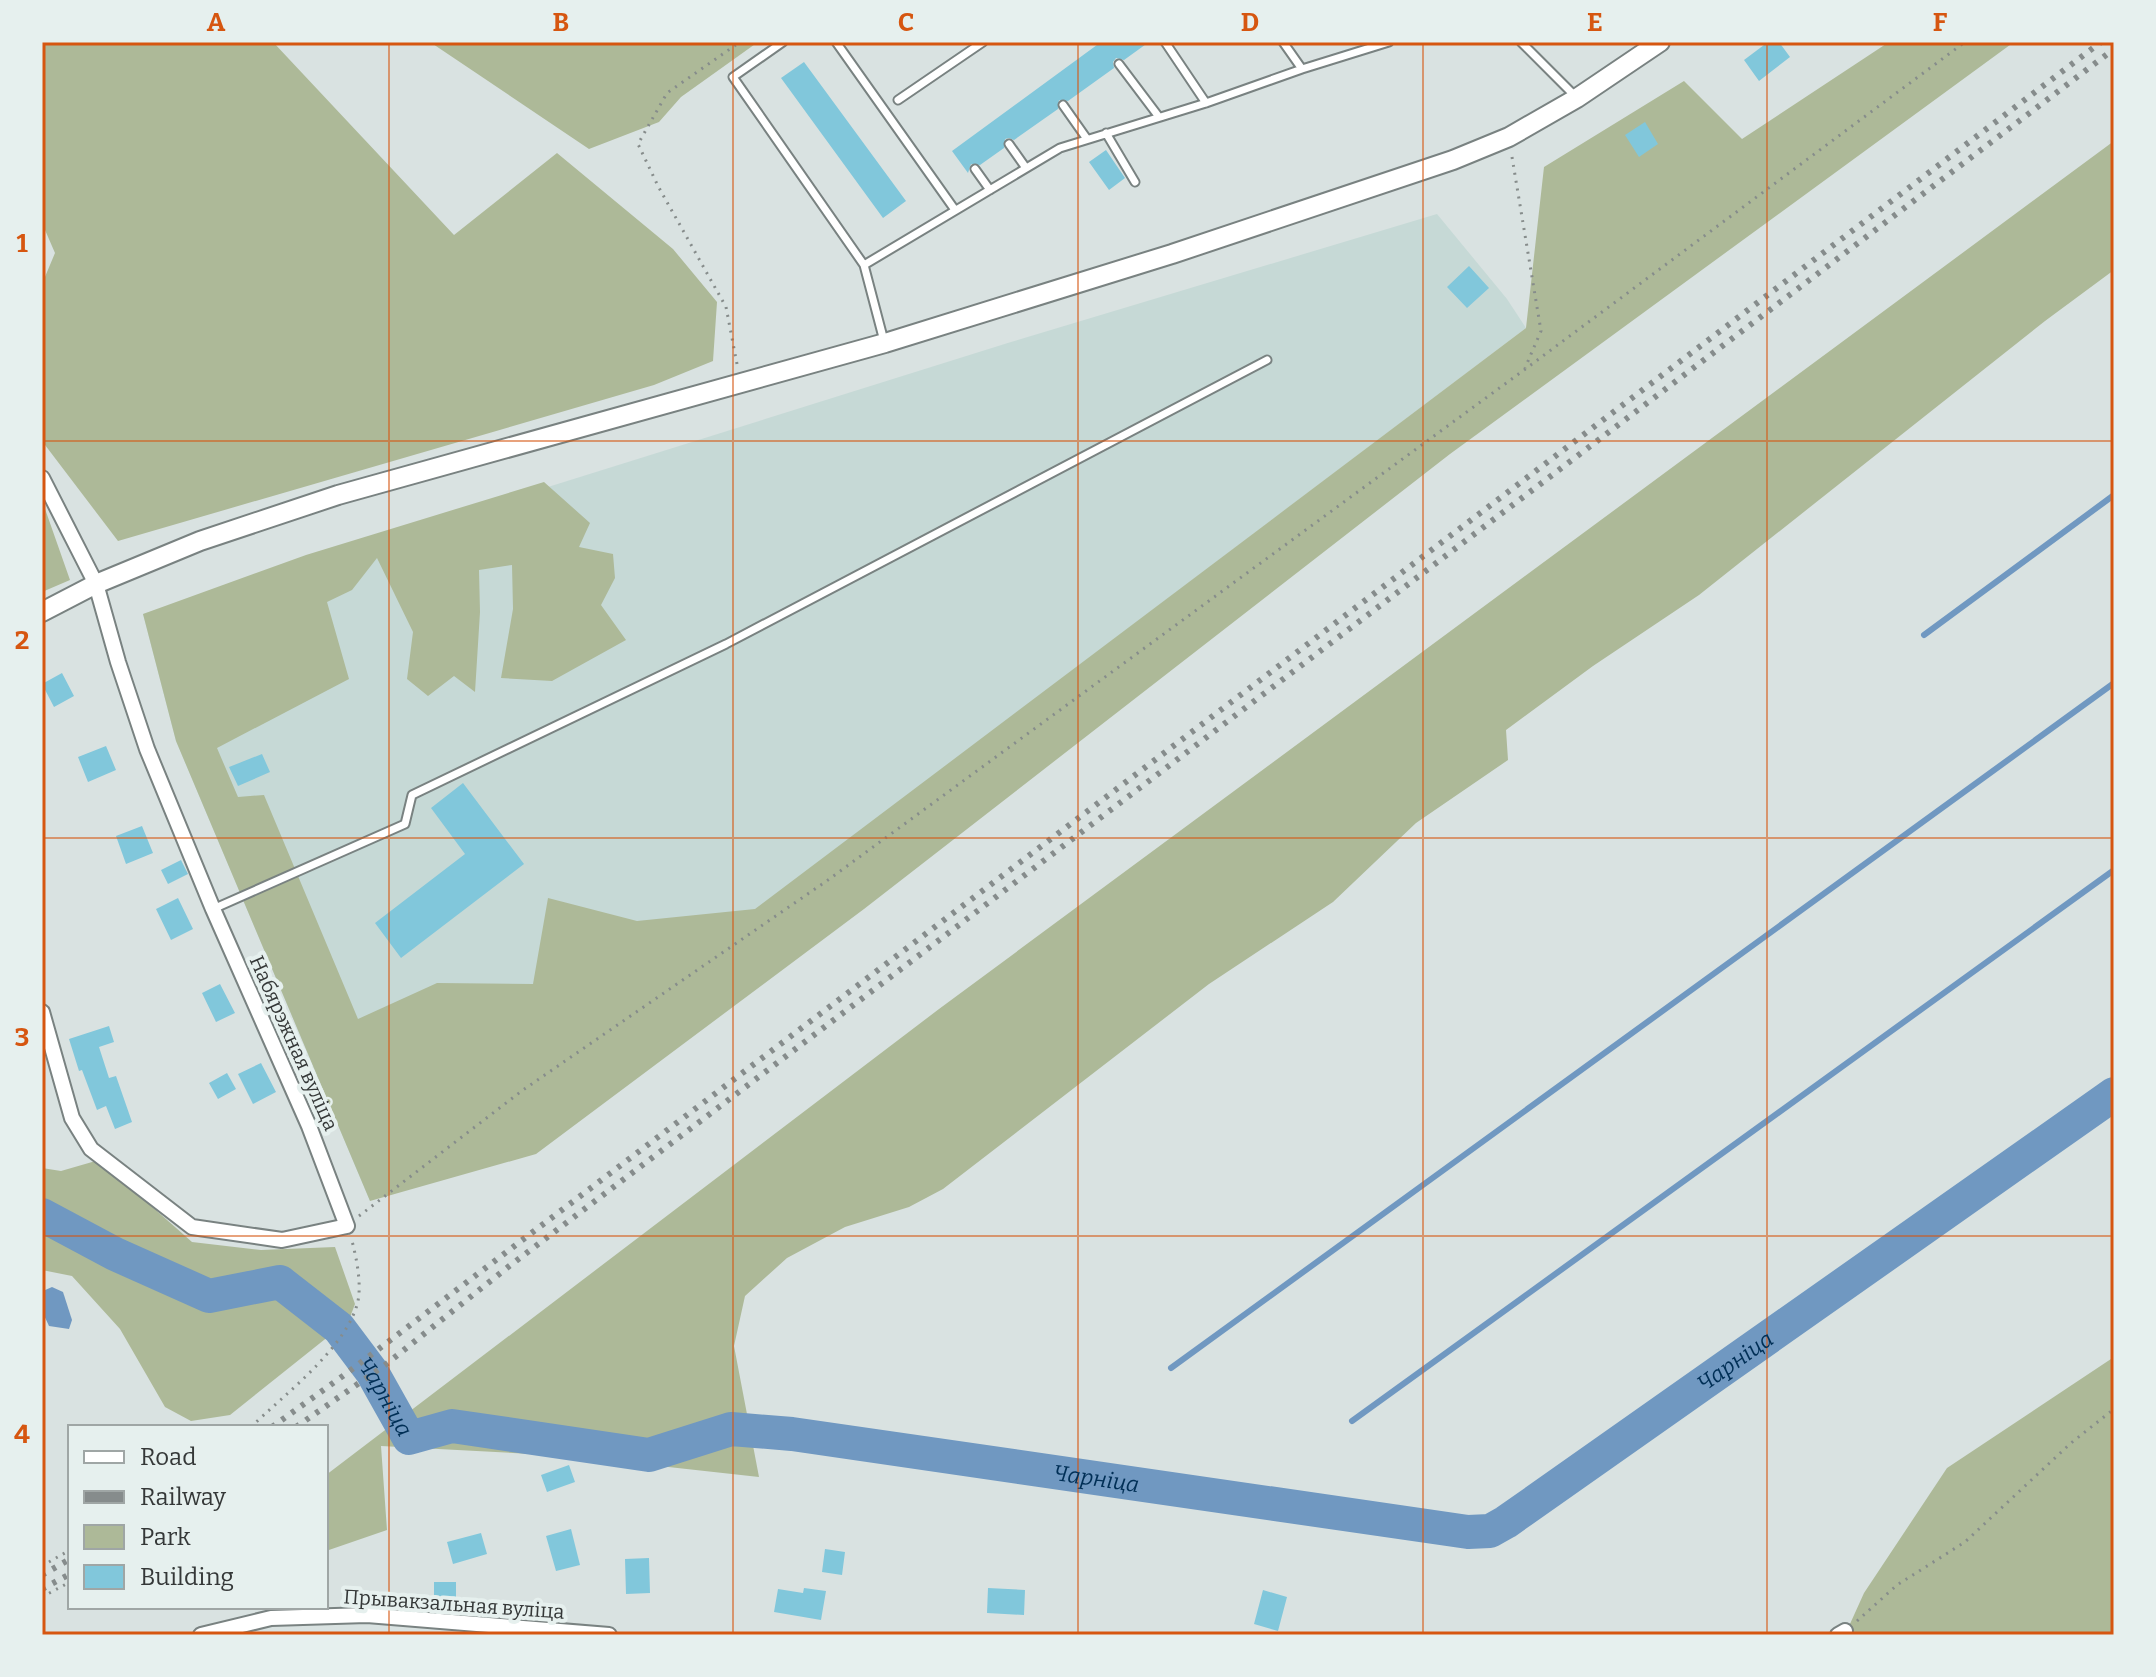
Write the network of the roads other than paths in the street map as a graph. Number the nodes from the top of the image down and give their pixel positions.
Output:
1 (783, 42) edge
2 (836, 42) edge
3 (983, 42) edge
4 (1165, 42) edge
5 (1283, 42) edge
6 (1389, 42) edge
7 (1521, 42) edge
8 (1660, 42) edge
9 (1119, 64) dead end
10 (1302, 69) junction
11 (1577, 98) junction
12 (898, 100) dead end
13 (1206, 103) junction
14 (1063, 105) dead end
15 (1159, 117) junction
16 (1106, 133) junction
17 (1087, 139) junction
18 (1009, 144) dead end
19 (1026, 168) junction
20 (975, 169) dead end
21 (1135, 182) dead end
22 (990, 190) junction
23 (955, 210) junction
24 (864, 265) junction
25 (885, 343) junction
26 (1267, 360) dead end
27 (42, 478) edge
28 (96, 584) junction
29 (42, 612) edge
30 (213, 909) junction
31 (42, 1012) edge
32 (201, 1635) edge
33 (609, 1635) edge

1 - 24 lane
2 - 23 lane
3 - 12 lane
4 - 13 lane
5 - 10 lane
6 - 10 lane
7 - 11 lane
8 - 11 street
9 - 15 lane
10 - 13 lane
11 - 25 street
13 - 15 lane
14 - 17 lane
15 - 16 lane
16 - 17 lane
16 - 21 lane
17 - 19 lane
18 - 19 lane
19 - 22 lane
20 - 22 lane
22 - 23 lane
23 - 24 lane
24 - 25 lane
25 - 28 street
26 - 30 lane
27 - 28 street, Набярэжная вуліца
28 - 29 street
28 - 30 street, Набярэжная вуліца
30 - 31 street, Набярэжная вуліца
32 - 33 street, Прывакзальная вуліца

